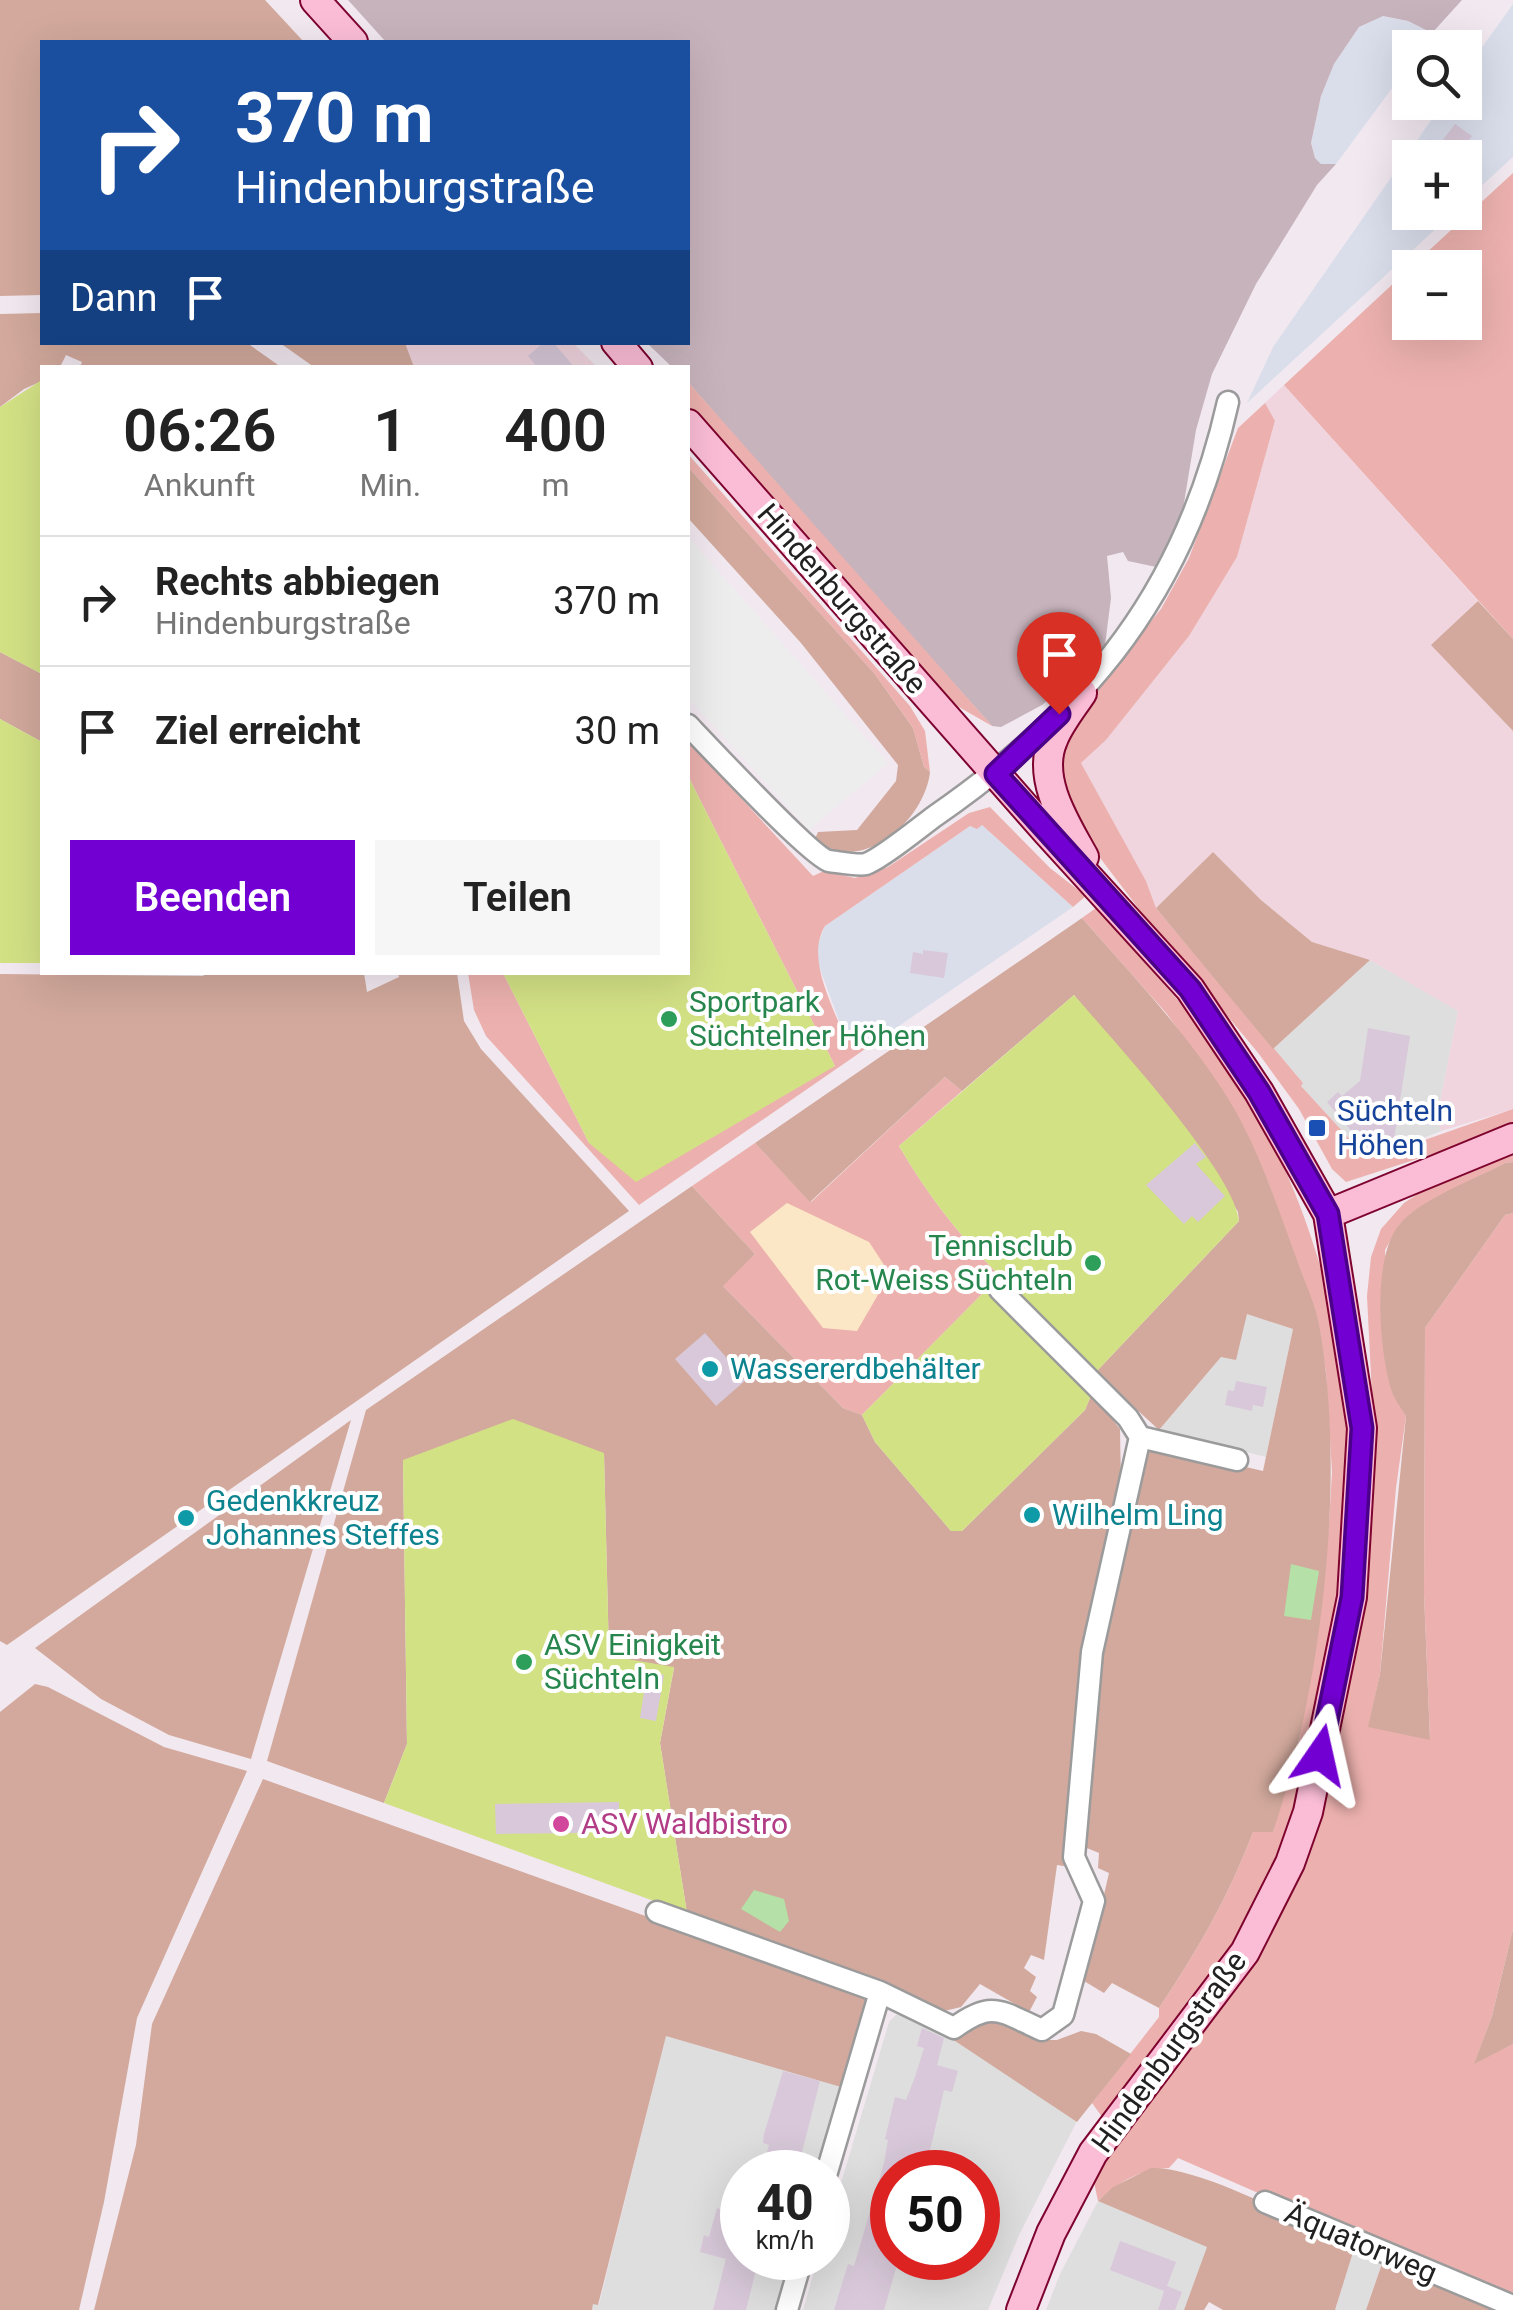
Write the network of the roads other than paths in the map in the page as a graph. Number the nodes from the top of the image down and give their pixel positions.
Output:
1 (315, 0) edge
2 (350, 40) edge
3 (619, 345) edge
4 (635, 365) edge
5 (1228, 402) dead end
6 (690, 426) edge
7 (1082, 693) junction
8 (690, 728) edge
9 (996, 774) junction
10 (1103, 894) junction
11 (1513, 1138) edge
12 (1328, 1214) junction
13 (1000, 1290) dead end
14 (1140, 1437) junction
15 (1237, 1460) dead end
16 (658, 1912) dead end
17 (880, 1992) junction
18 (833, 2150) edge
19 (1265, 2202) dead end
20 (796, 2280) edge
21 (1513, 2306) edge
22 (787, 2310) edge
23 (1022, 2310) edge

1 - 2 main road
3 - 4 main road
5 - 7 street
6 - 9 main road, Hindenburgstraße
7 - 9 street
7 - 10 main road
8 - 9 street
9 - 10 main road, Hindenburgstraße
10 - 12 main road, Hindenburgstraße
11 - 12 main road
12 - 23 main road, Hindenburgstraße
13 - 14 street
14 - 15 street
14 - 17 street
16 - 17 street
17 - 18 street
19 - 21 street, Äquatorweg
20 - 22 street

